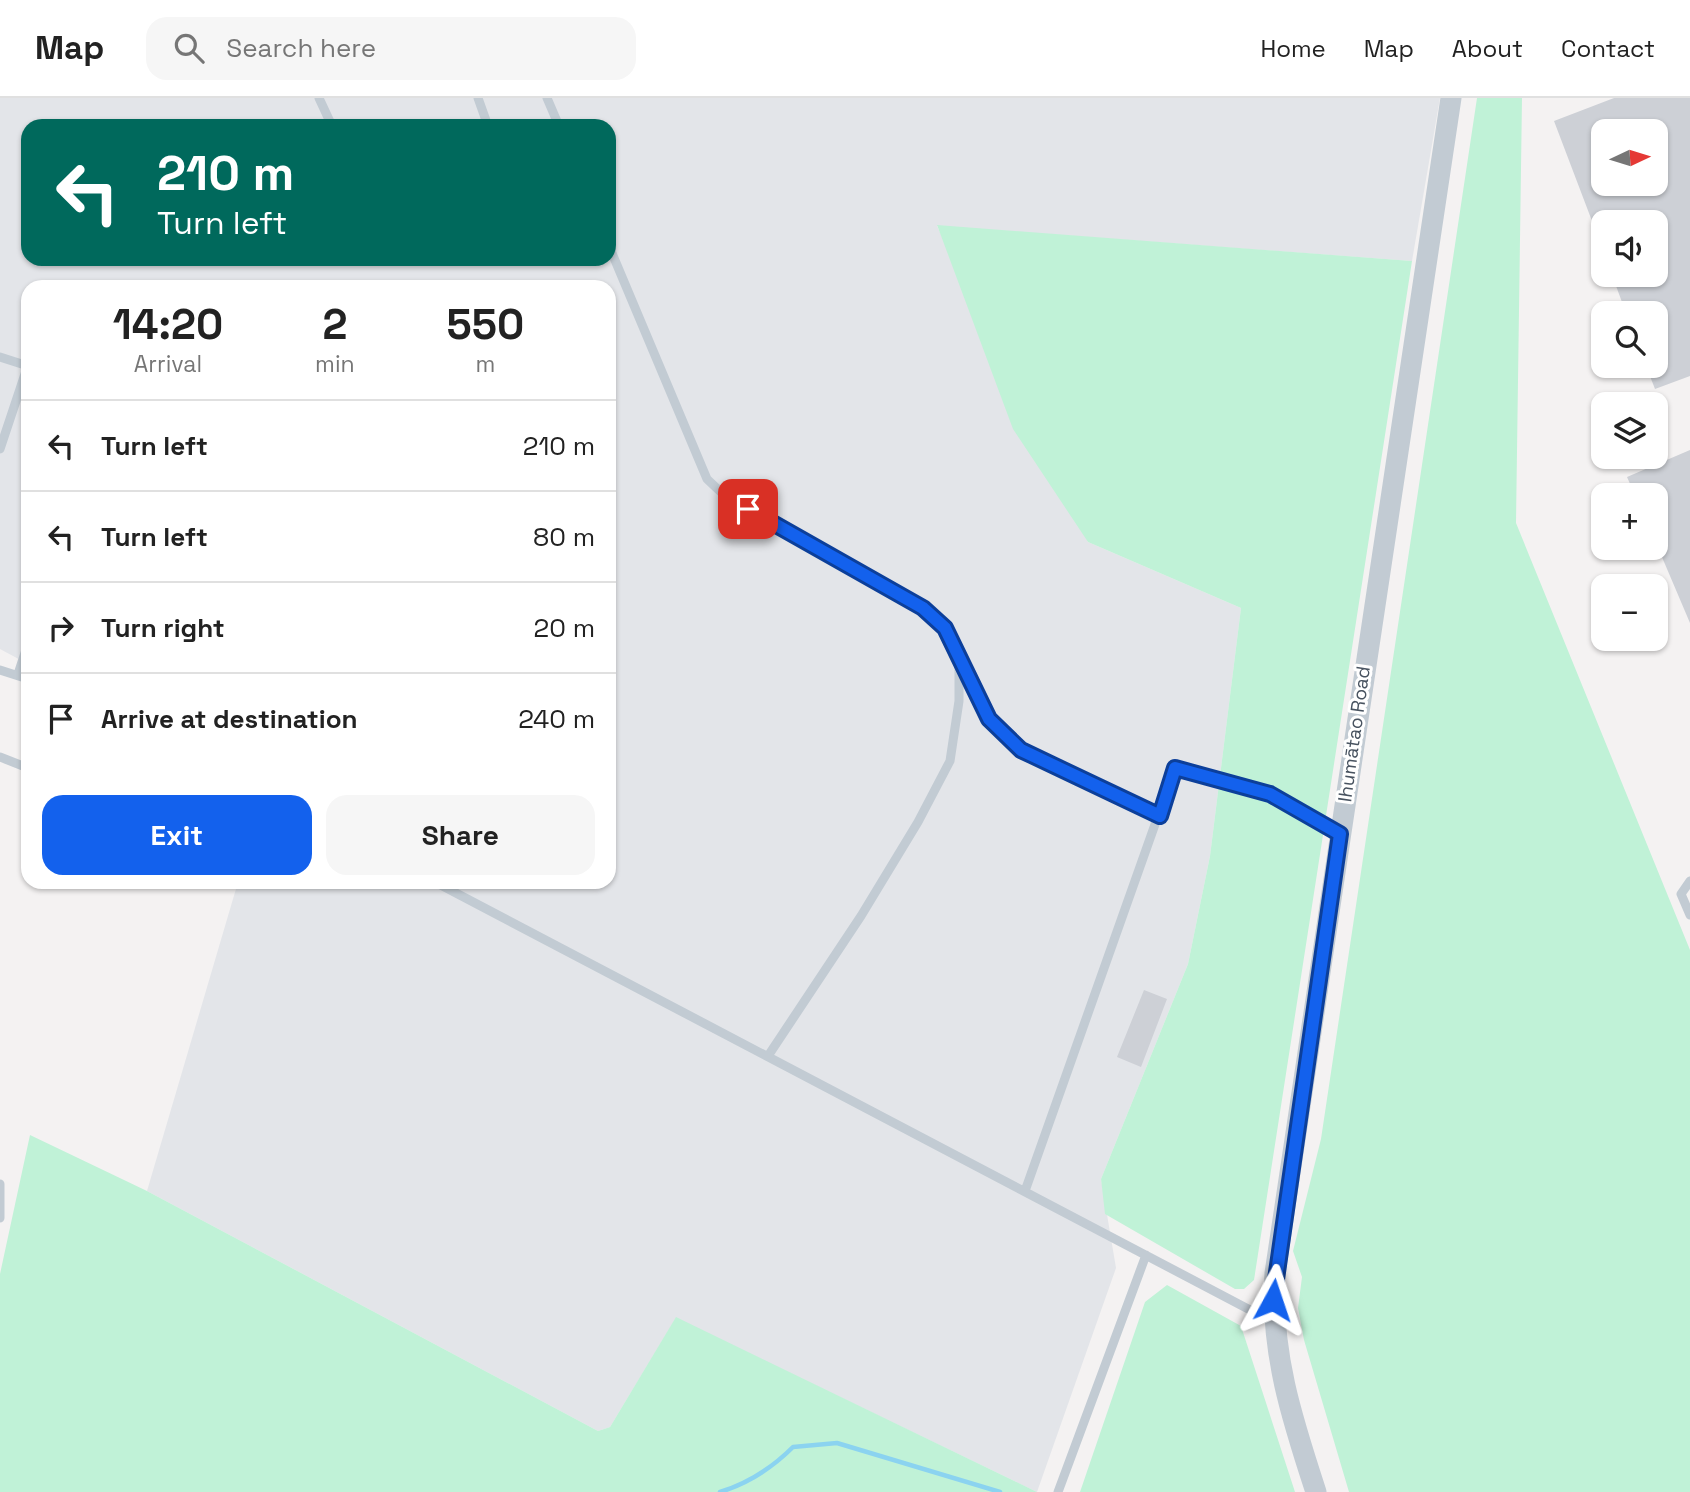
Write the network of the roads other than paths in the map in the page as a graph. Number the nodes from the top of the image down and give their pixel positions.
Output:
1 (319, 98) edge
2 (478, 98) edge
3 (547, 98) edge
4 (1451, 98) edge
5 (329, 119) edge
6 (486, 119) edge
7 (556, 119) edge
8 (616, 263) edge
9 (0, 357) edge
10 (21, 364) edge
11 (21, 387) edge
12 (0, 449) edge
13 (959, 653) junction
14 (21, 665) edge
15 (0, 670) edge
16 (18, 674) junction
17 (21, 676) edge
18 (0, 757) edge
19 (21, 765) edge
20 (1160, 816) junction
21 (1340, 834) junction
22 (1690, 881) edge
23 (448, 889) edge
24 (1690, 915) edge
25 (768, 1056) junction
26 (0, 1184) edge
27 (1025, 1191) junction
28 (0, 1218) edge
29 (1146, 1255) junction
30 (1274, 1322) junction
31 (1058, 1492) edge
32 (1316, 1492) edge

1 - 5 lane
2 - 6 lane
3 - 7 lane
4 - 21 street, Ihumātao Road
8 - 13 lane
9 - 10 lane
11 - 12 lane
13 - 20 lane
13 - 25 lane
14 - 16 lane
15 - 16 lane
16 - 17 lane
18 - 19 lane
20 - 21 lane
20 - 27 lane
21 - 30 street, Ihumātao Road
22 - 24 lane
23 - 25 lane
25 - 27 lane
26 - 28 lane
27 - 29 lane
29 - 30 lane
29 - 31 lane
30 - 32 street, Ihumātao Road

